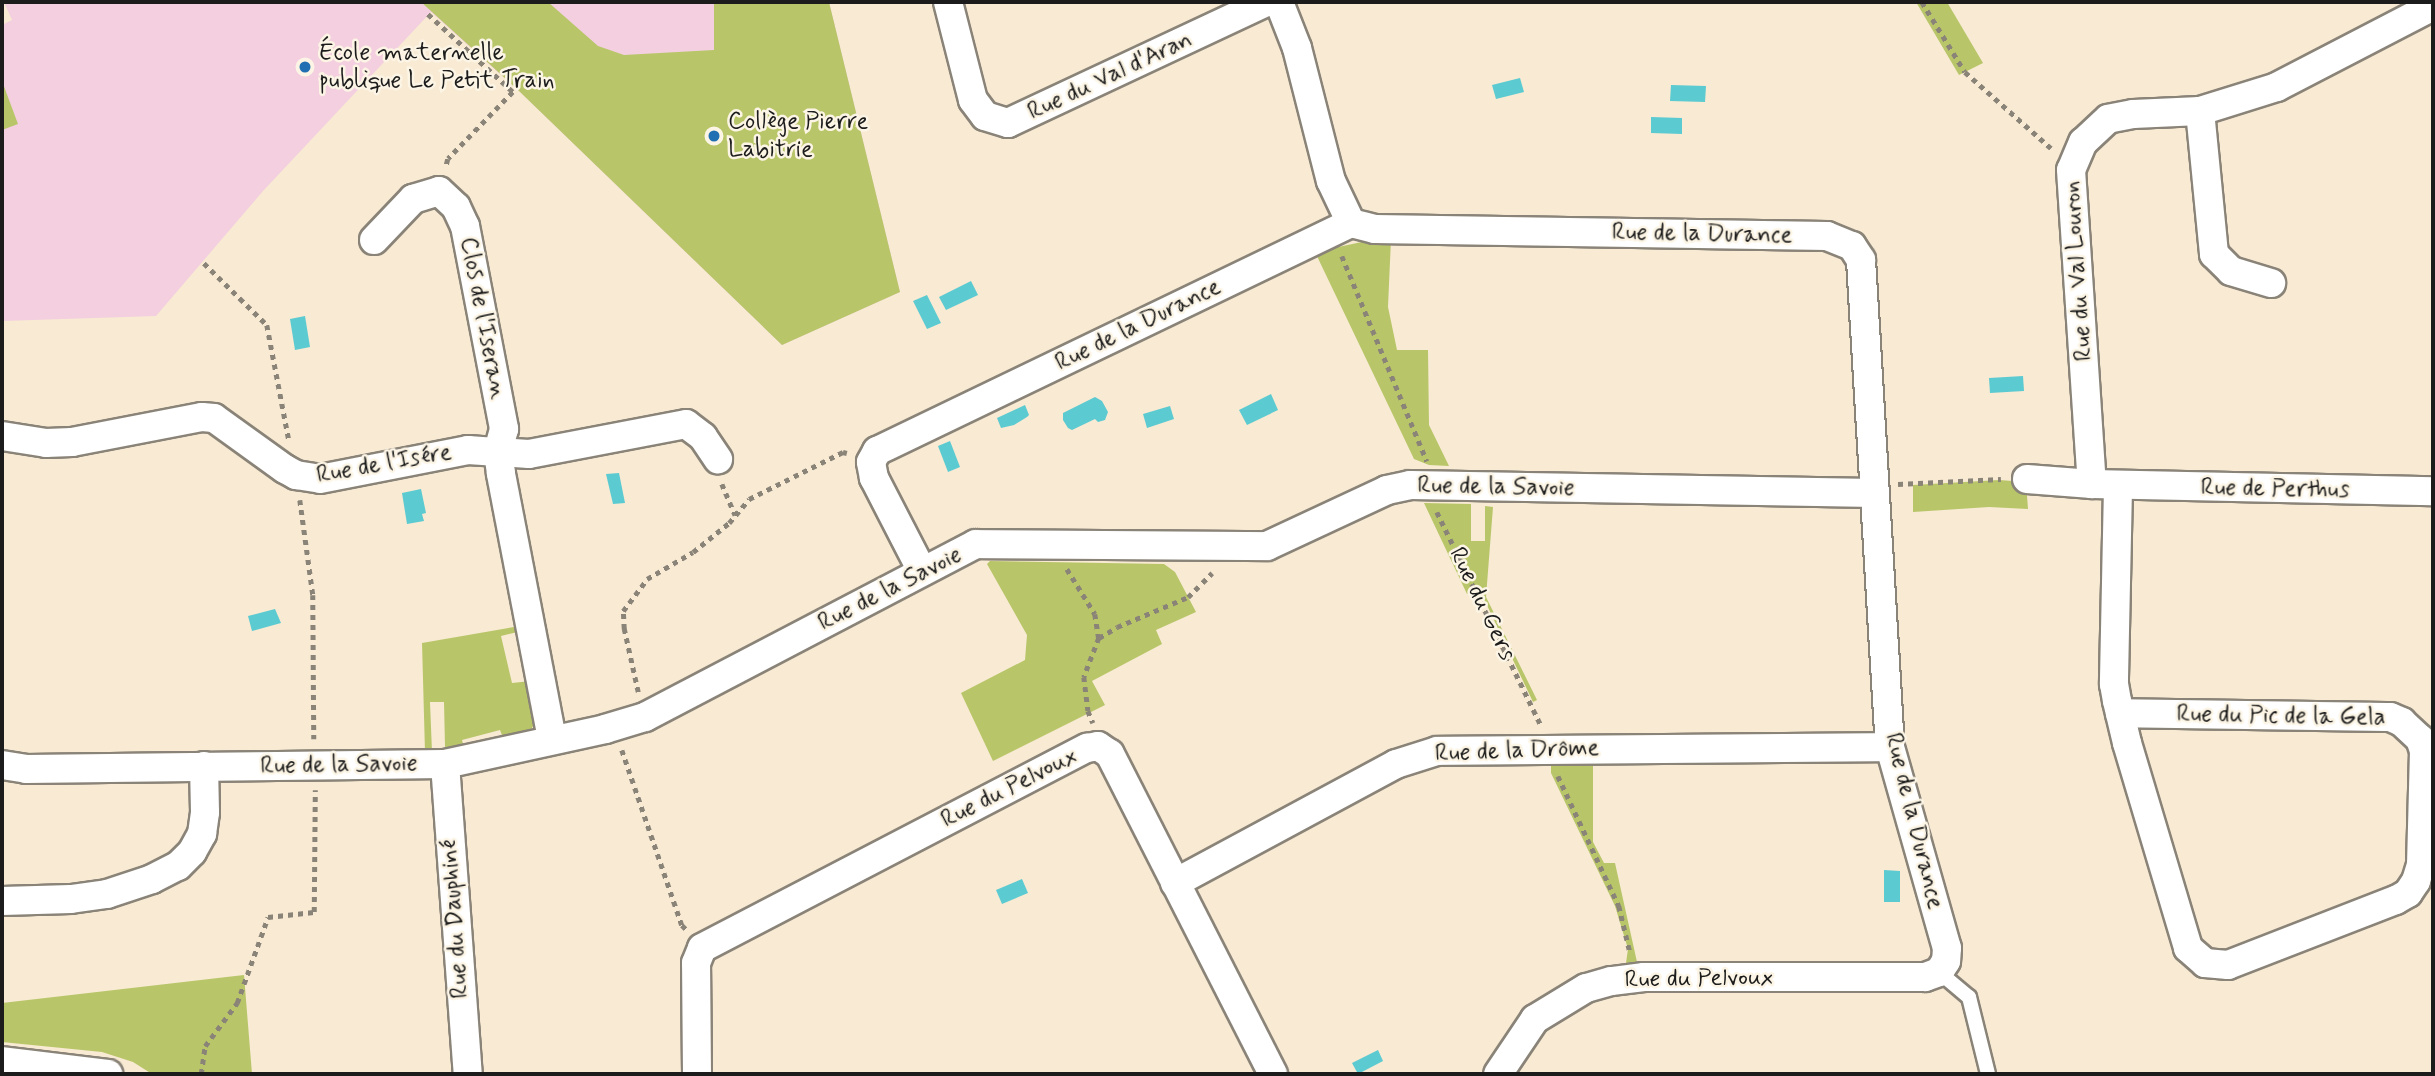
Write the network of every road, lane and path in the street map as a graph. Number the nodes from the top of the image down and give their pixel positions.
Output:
1 (948, 2) edge
2 (1266, 2) edge
3 (1279, 2) edge
4 (1922, 2) edge
5 (428, 14) dead end
6 (2430, 16) edge
7 (2200, 111) junction
8 (2073, 161) junction
9 (439, 191) junction
10 (1340, 229) junction
11 (374, 240) dead end
12 (204, 263) dead end
13 (2271, 283) dead end
14 (2, 436) edge
15 (498, 452) junction
16 (872, 458) junction
17 (718, 460) dead end
18 (296, 475) junction
19 (2026, 479) joint
20 (1424, 485) junction
21 (2105, 485) junction
22 (2433, 491) edge
23 (1875, 493) junction
24 (1057, 545) junction
25 (1237, 546) junction
26 (922, 571) junction
27 (1099, 638) junction
28 (2120, 713) junction
29 (645, 717) junction
30 (615, 726) junction
31 (552, 738) junction
32 (1103, 746) junction
33 (1890, 747) junction
34 (1552, 748) junction
35 (445, 764) junction
36 (2, 765) edge
37 (204, 766) junction
38 (1175, 883) junction
39 (2, 901) edge
40 (706, 945) junction
41 (1939, 972) junction
42 (1633, 978) junction
43 (2, 1061) edge
44 (108, 1074) edge
45 (468, 1074) edge
46 (697, 1074) edge
47 (1273, 1074) edge
48 (1497, 1074) edge
49 (1988, 1074) edge

1 - 2 street, Rue du Val d'Aran
3 - 10 street
4 - 8 path
5 - 9 path
6 - 7 street, Rue du Val Louron
7 - 8 street, Rue du Val Louron
7 - 13 street
8 - 21 street, Rue du Val Louron
9 - 11 street
9 - 15 street, Clos de l'Iseran
10 - 16 street, Rue de la Durance
10 - 20 path, Rue du Gers
10 - 23 street, Rue de la Durance
12 - 18 path
14 - 18 street, Rue de l'Isére
15 - 17 street, Rue de l'Isére
15 - 18 street, Rue de l'Isére
15 - 31 street
16 - 26 street
16 - 29 path
19 - 21 street
19 - 23 path
20 - 23 street, Rue de la Savoie
20 - 25 street, Rue de la Savoie
20 - 34 path, Rue du Gers
21 - 22 street, Rue de Perthus
21 - 28 street, Rue du Pic de la Gela
23 - 33 street, Rue de la Durance
24 - 25 street, Rue de la Savoie
24 - 26 street, Rue de la Savoie
24 - 27 path
25 - 27 path
26 - 29 street, Rue de la Savoie
27 - 32 path
28 - 28 street, Rue du Pic de la Gela
29 - 30 street, Rue de la Savoie
30 - 31 street, Rue de la Savoie
30 - 40 path
31 - 35 street, Rue de la Savoie
32 - 38 street, Rue du Pelvoux
32 - 40 street, Rue du Pelvoux
33 - 34 street, Rue de la Drôme
33 - 41 street, Rue de la Durance
34 - 38 street, Rue de la Drôme
34 - 42 path, Rue du Gers
35 - 37 street, Rue de la Savoie
35 - 45 street, Rue du Dauphiné
36 - 37 street, Rue de la Savoie
37 - 39 street
38 - 47 street, Rue du Pelvoux
40 - 46 street
41 - 42 street, Rue du Pelvoux
41 - 49 lane
42 - 48 street, Rue du Pelvoux
43 - 44 street

